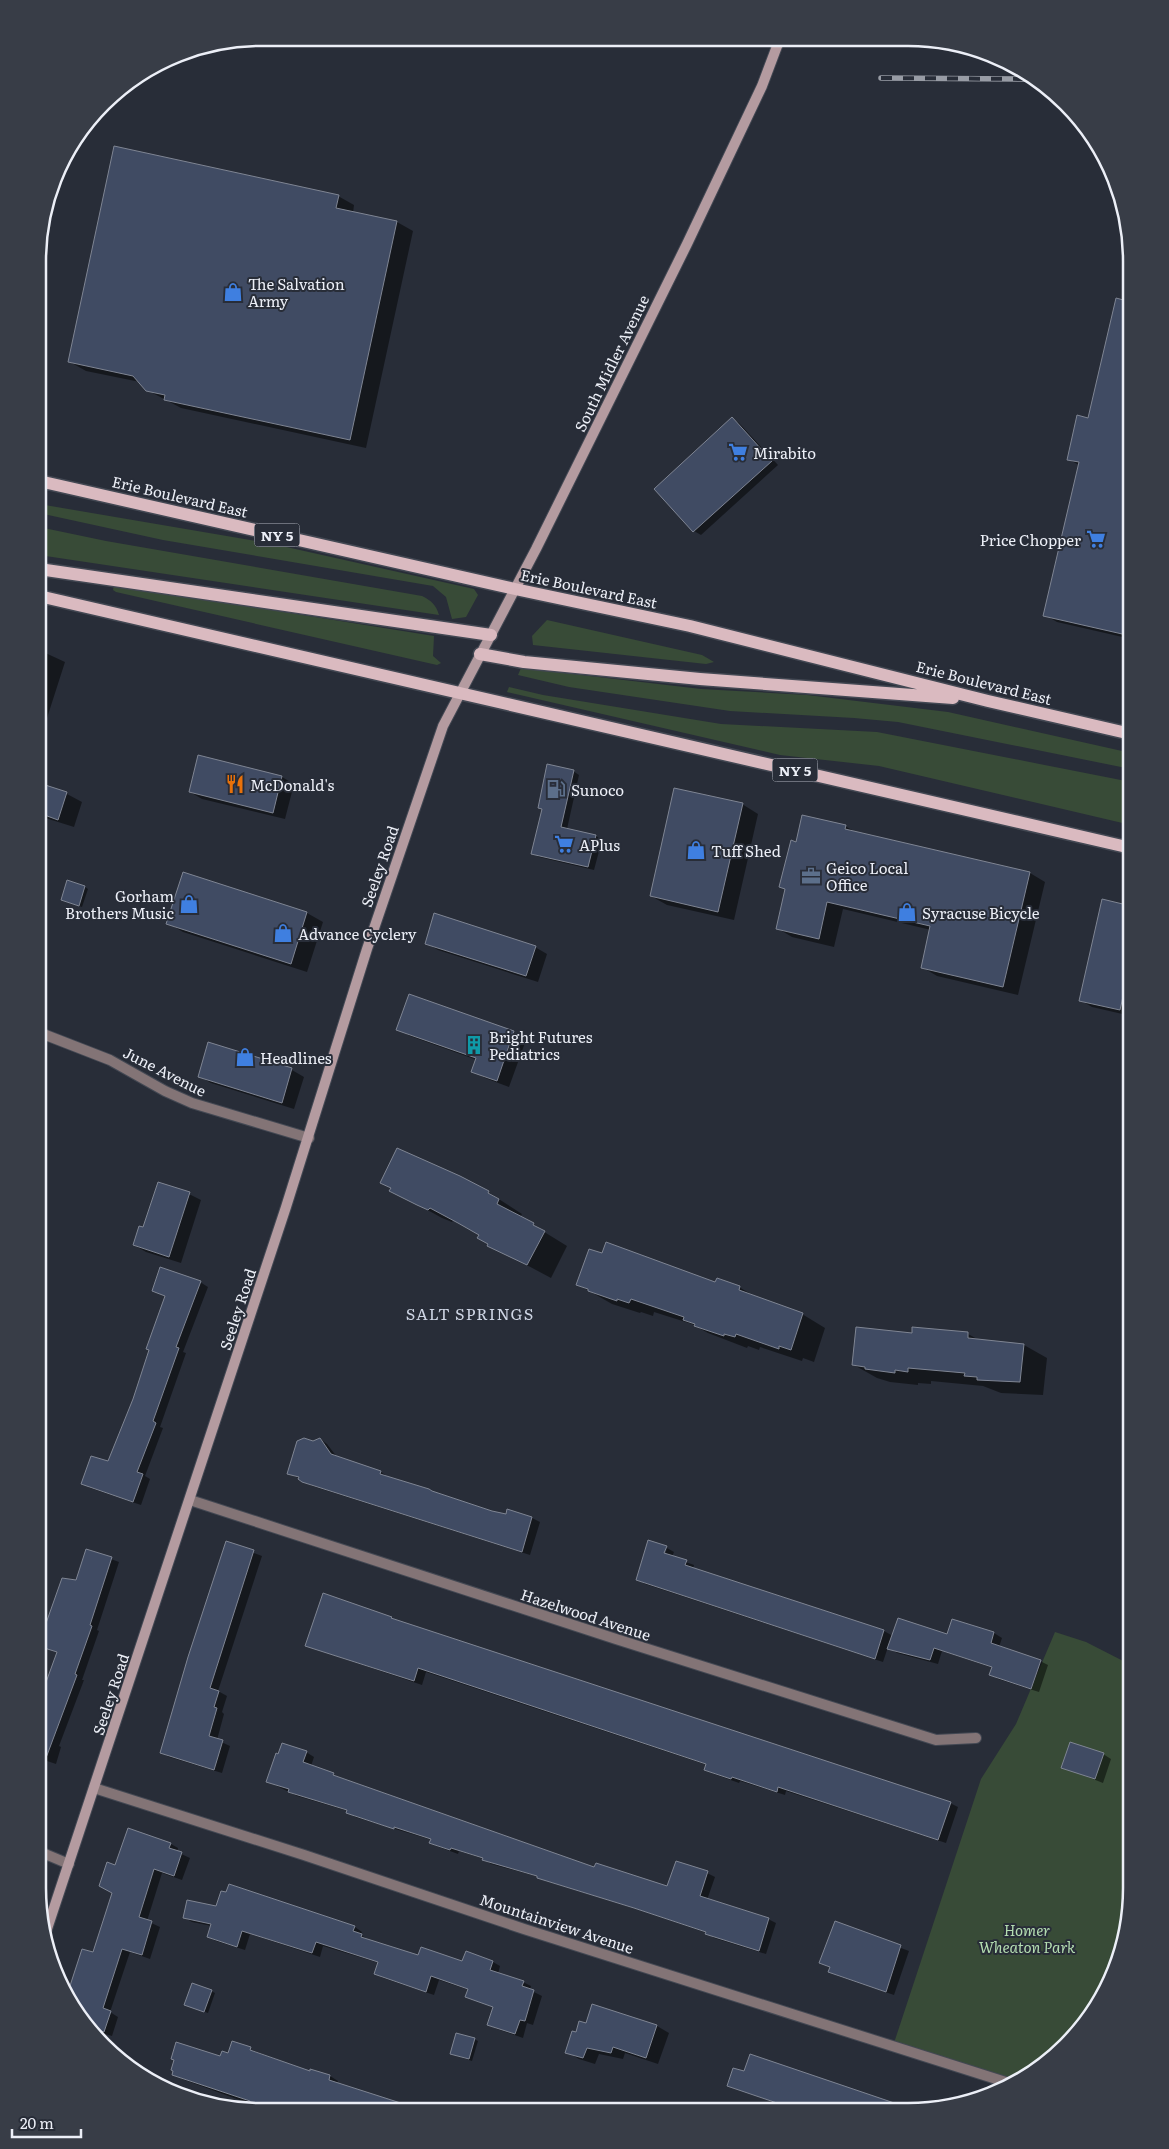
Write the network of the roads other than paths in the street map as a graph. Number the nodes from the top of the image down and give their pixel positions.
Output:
1 (777, 46) edge
2 (46, 483) edge
3 (46, 570) edge
4 (515, 589) junction
5 (46, 598) edge
6 (490, 635) junction
7 (480, 654) junction
8 (459, 694) junction
9 (988, 700) junction
10 (1123, 732) edge
11 (1123, 846) edge
12 (46, 1035) edge
13 (309, 1138) junction
14 (190, 1500) junction
15 (976, 1738) dead end
16 (94, 1788) junction
17 (46, 1855) edge
18 (69, 1864) junction
19 (49, 1923) edge
20 (1003, 2081) edge

1 - 4 street, South Midler Avenue
2 - 4 main road, Erie Boulevard East / NY 5
3 - 6 main road
4 - 6 street, South Midler Avenue
4 - 9 main road, Erie Boulevard East / NY 5
5 - 8 main road, NY 5
6 - 7 street, South Midler Avenue
7 - 8 street, South Midler Avenue
7 - 9 main road
8 - 11 main road, NY 5
8 - 13 street, Seeley Road
9 - 10 main road, Erie Boulevard East / NY 5
12 - 13 street, June Avenue
13 - 14 street, Seeley Road
14 - 15 street, Hazelwood Avenue
14 - 16 street, Seeley Road
16 - 18 street, Seeley Road
16 - 20 street, Mountainview Avenue
17 - 18 street
18 - 19 street, Seeley Road

